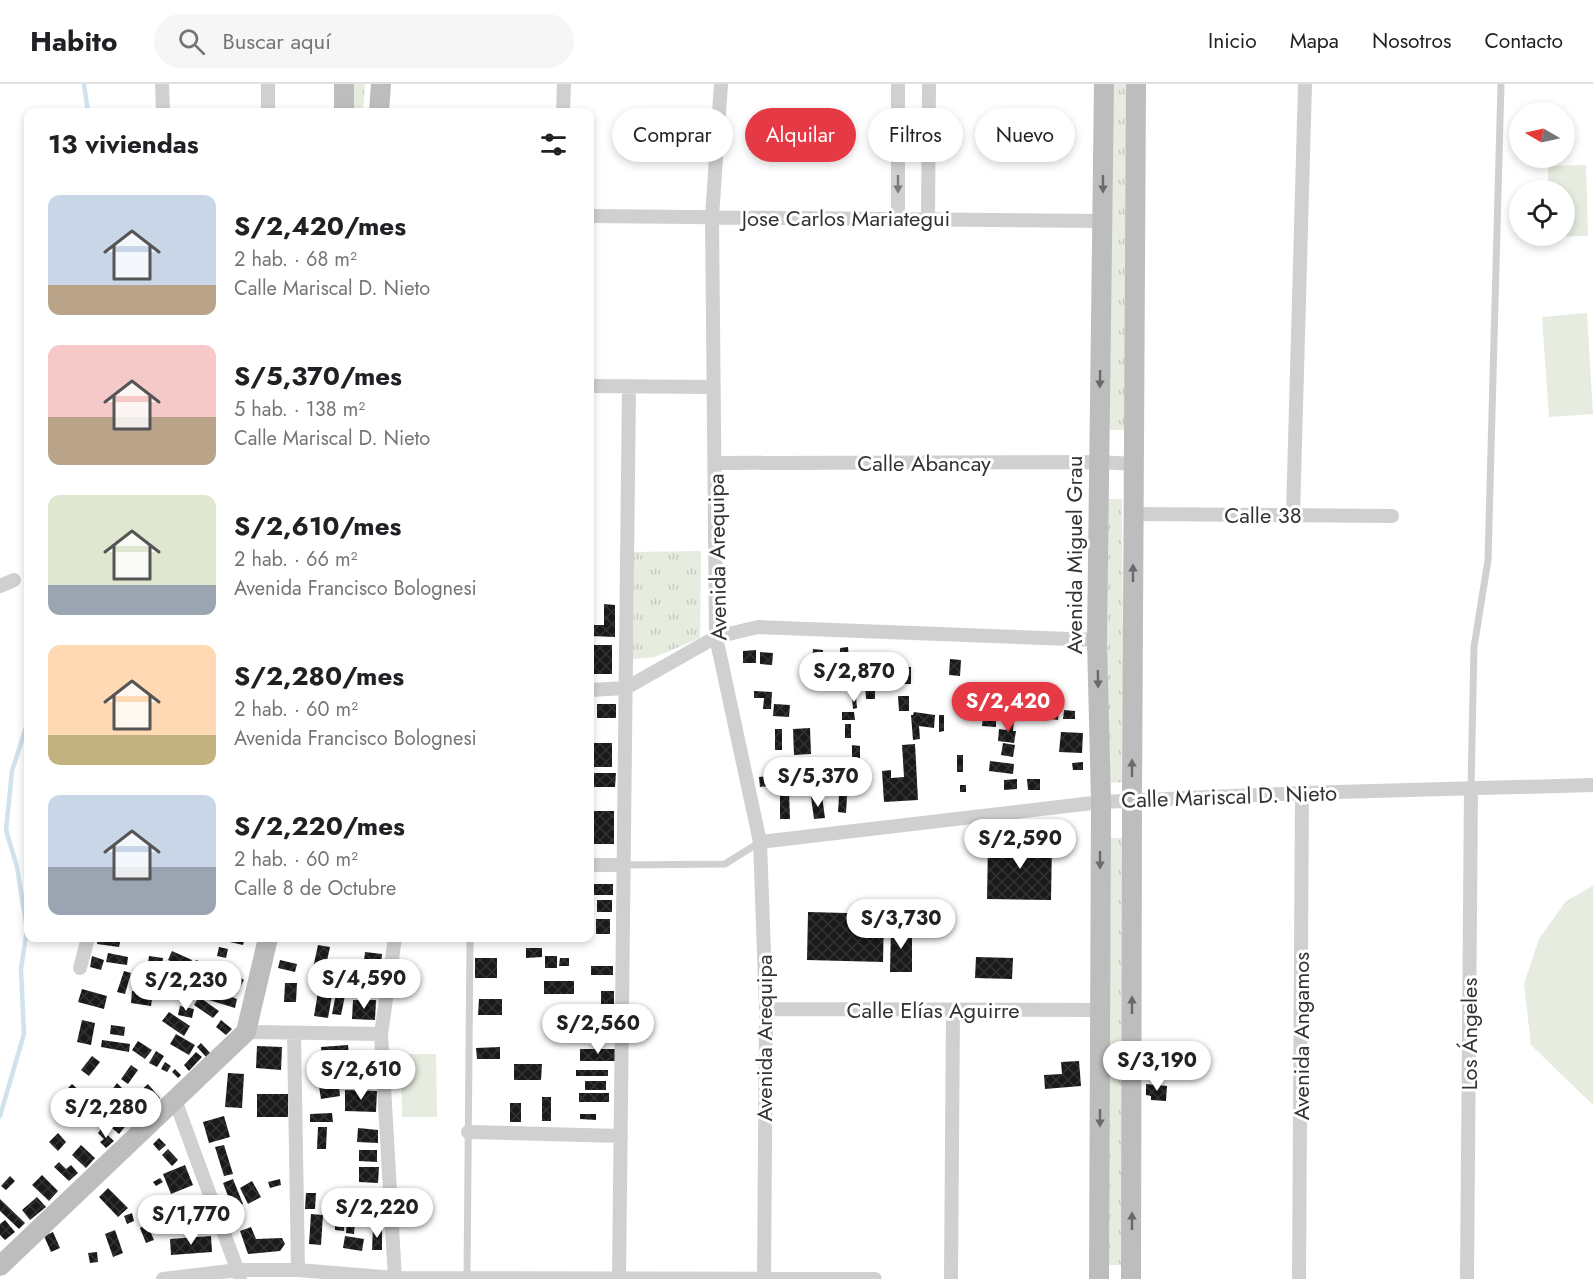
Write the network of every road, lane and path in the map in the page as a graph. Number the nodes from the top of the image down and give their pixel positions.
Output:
1 (162, 84) edge
2 (268, 84) edge
3 (344, 84) edge
4 (381, 84) edge
5 (564, 84) edge
6 (721, 84) edge
7 (898, 84) edge
8 (929, 84) edge
9 (1104, 84) edge
10 (1136, 84) edge
11 (1305, 84) edge
12 (1501, 84) edge
13 (163, 108) edge
14 (268, 108) edge
15 (344, 108) edge
16 (379, 108) edge
17 (563, 108) edge
18 (594, 216) edge
19 (712, 217) junction
20 (898, 219) junction
21 (928, 219) junction
22 (1103, 221) junction
23 (594, 386) edge
24 (629, 386) junction
25 (714, 387) junction
26 (1099, 462) junction
27 (715, 463) junction
28 (1134, 464) junction
29 (1134, 514) junction
30 (1293, 515) junction
31 (1392, 516) dead end
32 (14, 580) dead end
33 (0, 586) edge
34 (716, 637) junction
35 (1097, 640) junction
36 (626, 688) junction
37 (594, 690) edge
38 (1593, 785) edge
39 (1471, 788) junction
40 (1302, 793) junction
41 (1132, 800) junction
42 (1101, 802) junction
43 (760, 842) junction
44 (594, 865) edge
45 (624, 865) junction
46 (87, 942) edge
47 (267, 942) edge
48 (394, 942) edge
49 (470, 942) edge
50 (80, 968) dead end
51 (766, 1009) junction
52 (1100, 1010) junction
53 (953, 1011) junction
54 (246, 1032) junction
55 (294, 1033) junction
56 (381, 1034) junction
57 (175, 1100) junction
58 (468, 1132) junction
59 (621, 1136) junction
60 (0, 1266) edge
61 (298, 1270) junction
62 (240, 1274) edge
63 (467, 1278) edge
64 (610, 1278) edge
65 (764, 1278) edge
66 (163, 1279) edge
67 (394, 1279) edge
68 (875, 1279) edge
69 (951, 1279) edge
70 (1099, 1279) edge
71 (1131, 1279) edge
72 (1299, 1279) edge
73 (1467, 1279) edge

1 - 13 street
2 - 14 street
3 - 15 street
4 - 16 street
5 - 17 street
6 - 19 street, Avenida Arequipa
7 -> 20 street
8 - 21 street
9 -> 22 street, Avenida Miguel Grau
10 - 28 street
11 - 30 street
12 - 39 lane
18 - 19 street, Jose Carlos Mariategui
19 - 20 street, Jose Carlos Mariategui
19 - 25 street, Avenida Arequipa
20 - 21 street, Jose Carlos Mariategui
21 - 22 street, Jose Carlos Mariategui
22 -> 26 street, Avenida Miguel Grau
23 - 24 street
24 - 25 street
24 - 36 street
25 - 27 street, Avenida Arequipa
26 - 27 street, Calle Abancay
26 - 28 street, Calle Abancay
26 - 35 street, Avenida Miguel Grau
27 - 34 street, Avenida Arequipa
28 - 29 street
29 - 30 street, Calle 38
41 -> 29 street
30 - 31 street, Calle 38
32 - 33 street
34 - 35 street
34 - 36 street
34 - 43 street, Avenida Arequipa
35 -> 42 street, Avenida Miguel Grau
36 - 37 street
36 - 45 street
38 - 39 street, Calle Mariscal D. Nieto
39 - 40 street, Calle Mariscal D. Nieto
39 - 73 street, Los Ángeles
40 - 41 street, Calle Mariscal D. Nieto
40 - 72 street, Avenida Angamos
41 - 42 street, Calle Mariscal D. Nieto
71 -> 41 street
42 - 43 street, Calle Mariscal D. Nieto
42 -> 52 street, Avenida Miguel Grau
43 - 45 lane
43 - 51 street, Avenida Arequipa
44 - 45 street
45 - 59 street
46 - 50 street
47 - 54 street
48 - 56 street
49 - 58 lane
51 - 53 street, Calle Elías Aguirre
51 - 65 street, Avenida Arequipa
52 - 53 street, Calle Elías Aguirre
52 -> 70 street, Avenida Miguel Grau
53 - 69 street
54 - 55 street
54 - 57 street
55 - 56 street
55 - 61 street
56 - 67 street
57 - 60 street
57 - 62 street
58 - 59 street
58 - 63 lane
59 - 64 street
61 - 62 street
61 - 67 street
62 - 66 street
63 - 64 street
63 - 67 street
64 - 65 street
65 - 68 street

